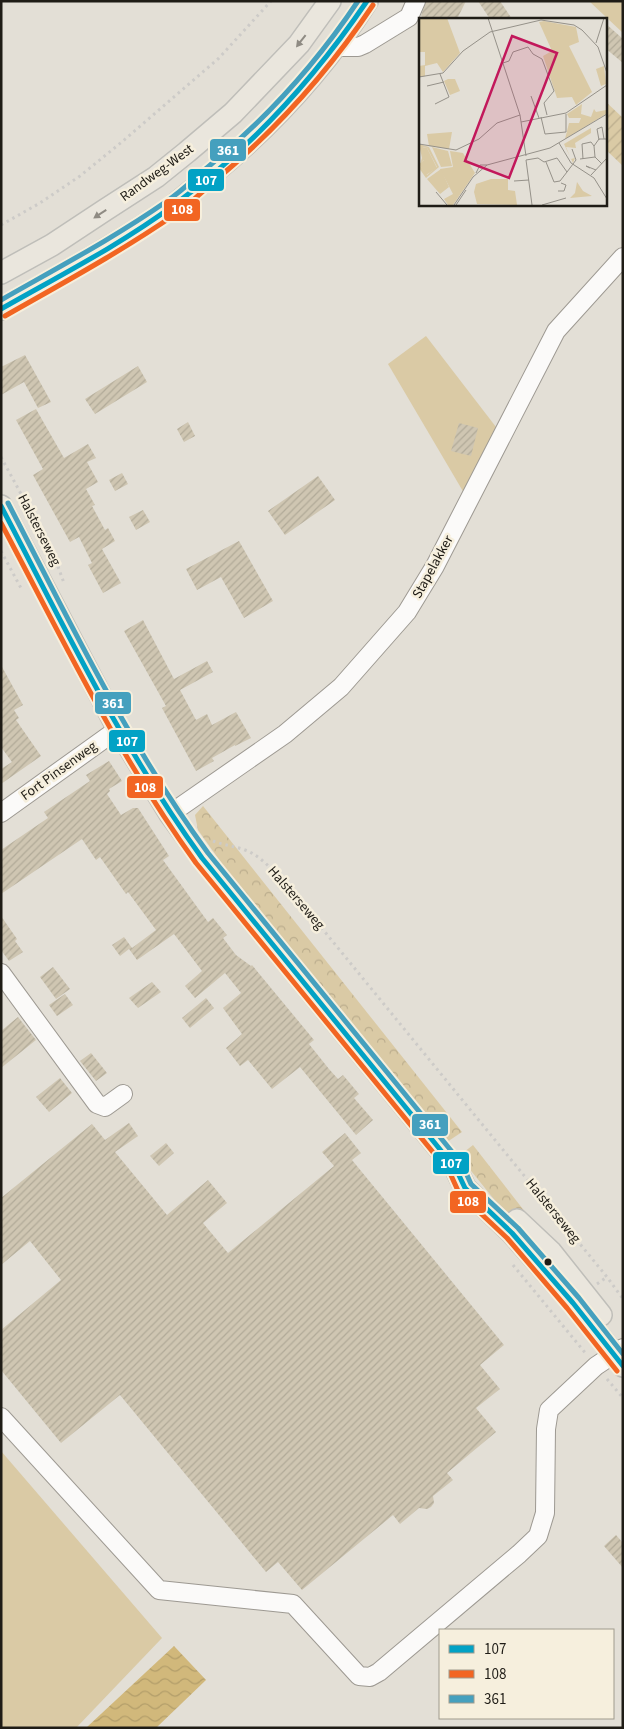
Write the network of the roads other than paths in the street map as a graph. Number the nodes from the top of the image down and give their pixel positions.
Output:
1 (330, 1) edge
2 (368, 1) edge
3 (416, 1) edge
4 (336, 48) junction
5 (623, 257) edge
6 (1, 273) edge
7 (1, 310) edge
8 (1, 506) edge
9 (118, 729) junction
10 (1, 813) edge
11 (170, 814) junction
12 (1, 973) edge
13 (123, 1094) dead end
14 (620, 1353) edge
15 (1, 1417) edge

1 -> 6 main road, Randweg-West
2 - 4 main road
3 - 4 street
4 - 7 main road
5 - 11 street, Stapelakker
8 - 9 main road, Halsterseweg
9 - 10 street, Fort Pinsenweg
9 - 11 main road, Halsterseweg
11 - 14 main road, Halsterseweg
12 - 13 street
14 - 15 street

